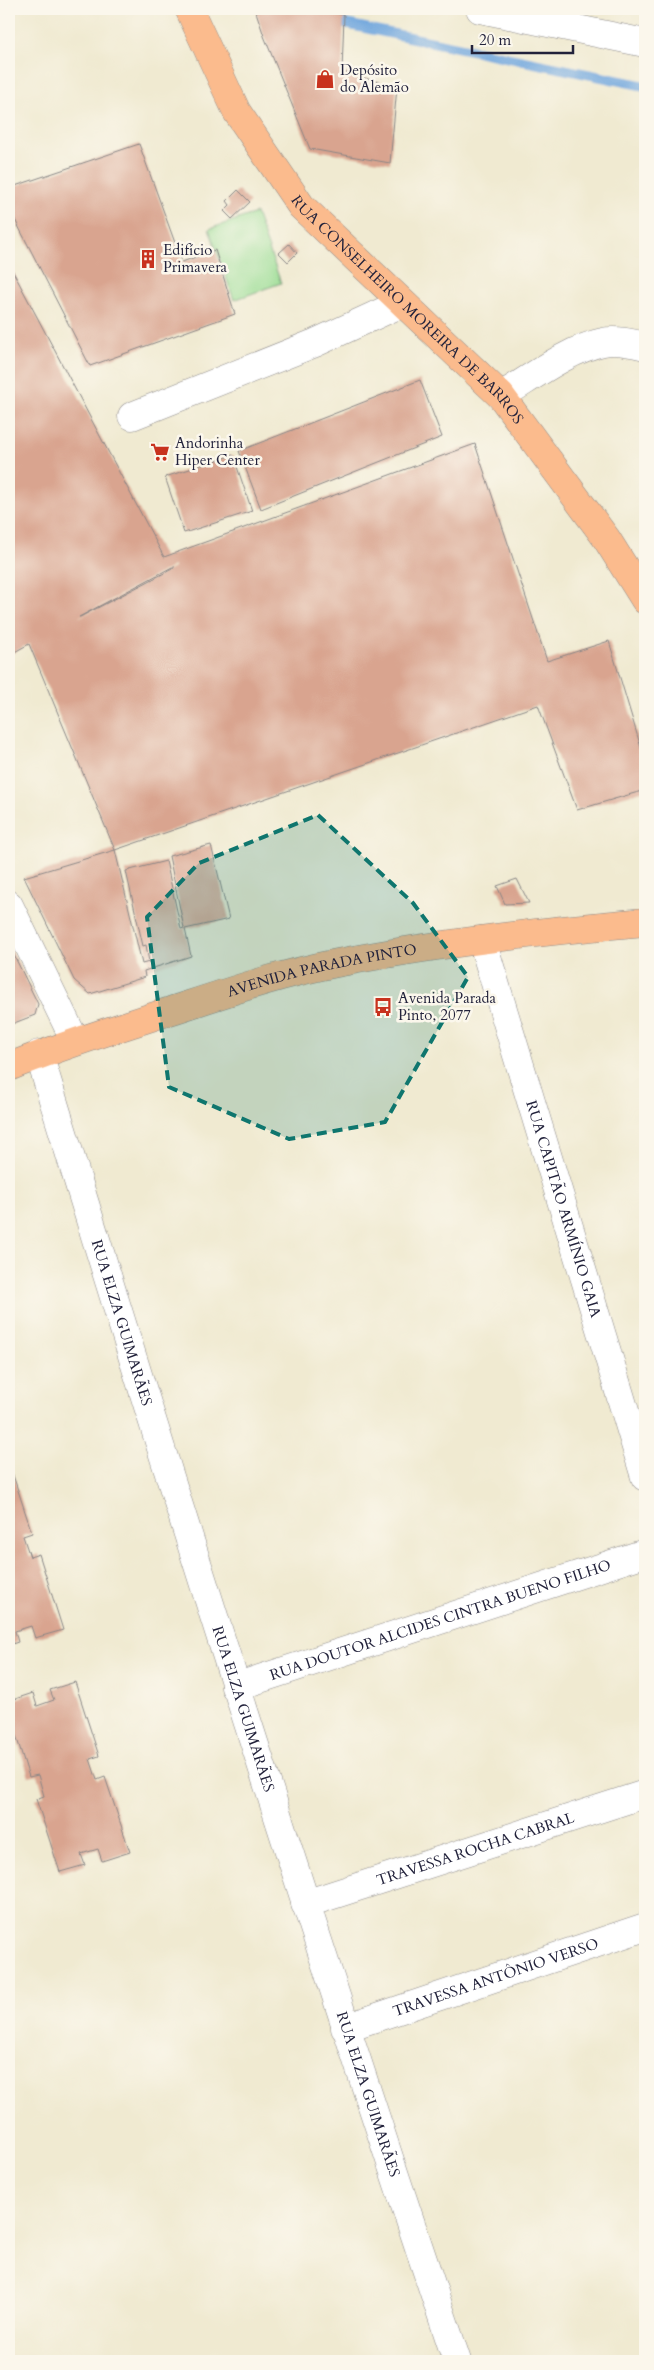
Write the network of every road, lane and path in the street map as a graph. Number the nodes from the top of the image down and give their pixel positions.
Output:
1 (189, 9) edge
2 (480, 9) edge
3 (645, 44) edge
4 (402, 303) junction
5 (645, 346) edge
6 (501, 396) junction
7 (132, 416) dead end
8 (645, 600) edge
9 (9, 905) edge
10 (645, 922) edge
11 (482, 940) junction
12 (75, 1041) junction
13 (39, 1054) junction
14 (9, 1067) edge
15 (645, 1477) edge
16 (645, 1553) edge
17 (235, 1687) junction
18 (645, 1794) edge
19 (305, 1904) junction
20 (645, 1927) edge
21 (345, 2028) junction
22 (457, 2361) edge

1 - 4 main road, RUA CONSELHEIRO MOREIRA DE BARROS
2 - 3 street
4 - 6 main road, RUA CONSELHEIRO MOREIRA DE BARROS
4 - 7 street
5 - 6 street
6 - 8 main road, RUA CONSELHEIRO MOREIRA DE BARROS
9 - 12 street
10 - 11 main road, AVENIDA PARADA PINTO
11 - 12 main road, AVENIDA PARADA PINTO
11 - 15 street, RUA CAPITÃO ARMÍNIO GAIA
12 - 13 main road, AVENIDA PARADA PINTO
13 - 14 main road, AVENIDA PARADA PINTO
13 - 17 street, RUA ELZA GUIMARÃES
16 - 17 street, RUA DOUTOR ALCIDES CINTRA BUENO FILHO
17 - 19 street, RUA ELZA GUIMARÃES
18 - 19 street, TRAVESSA ROCHA CABRAL
19 - 21 street, RUA ELZA GUIMARÃES
20 - 21 street, TRAVESSA ANTÔNIO VERSO
21 - 22 street, RUA ELZA GUIMARÃES

